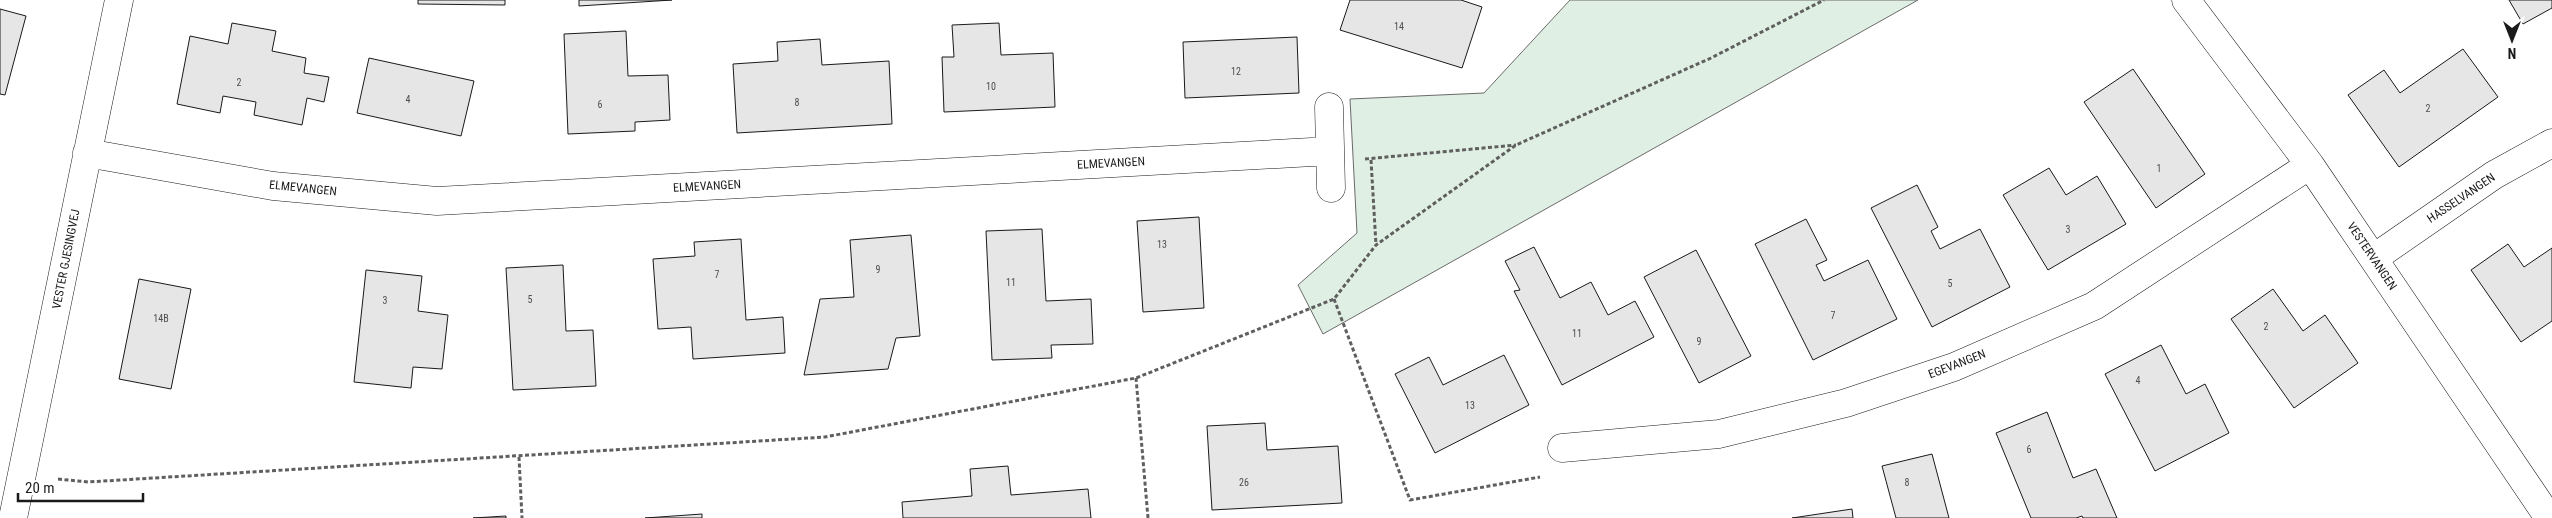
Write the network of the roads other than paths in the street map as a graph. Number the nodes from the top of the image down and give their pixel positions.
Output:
1 (119, 0) edge
2 (2186, 0) edge
3 (1329, 106) dead end
4 (2552, 144) edge
5 (1330, 151) junction
6 (88, 153) junction
7 (2310, 166) junction
8 (1331, 188) dead end
9 (2374, 258) junction
10 (1562, 448) road end
11 (13, 518) edge
12 (2548, 518) edge

1 - 6 street, VESTER GJESINGVEJ
2 - 7 street, VESTERVANGEN
3 - 5 street
4 - 9 street, HASSELVANGEN
5 - 6 street, ELMEVANGEN
5 - 8 street
6 - 11 street, VESTER GJESINGVEJ
7 - 9 street, VESTERVANGEN
7 - 10 street, EGEVANGEN
9 - 12 street, VESTERVANGEN

